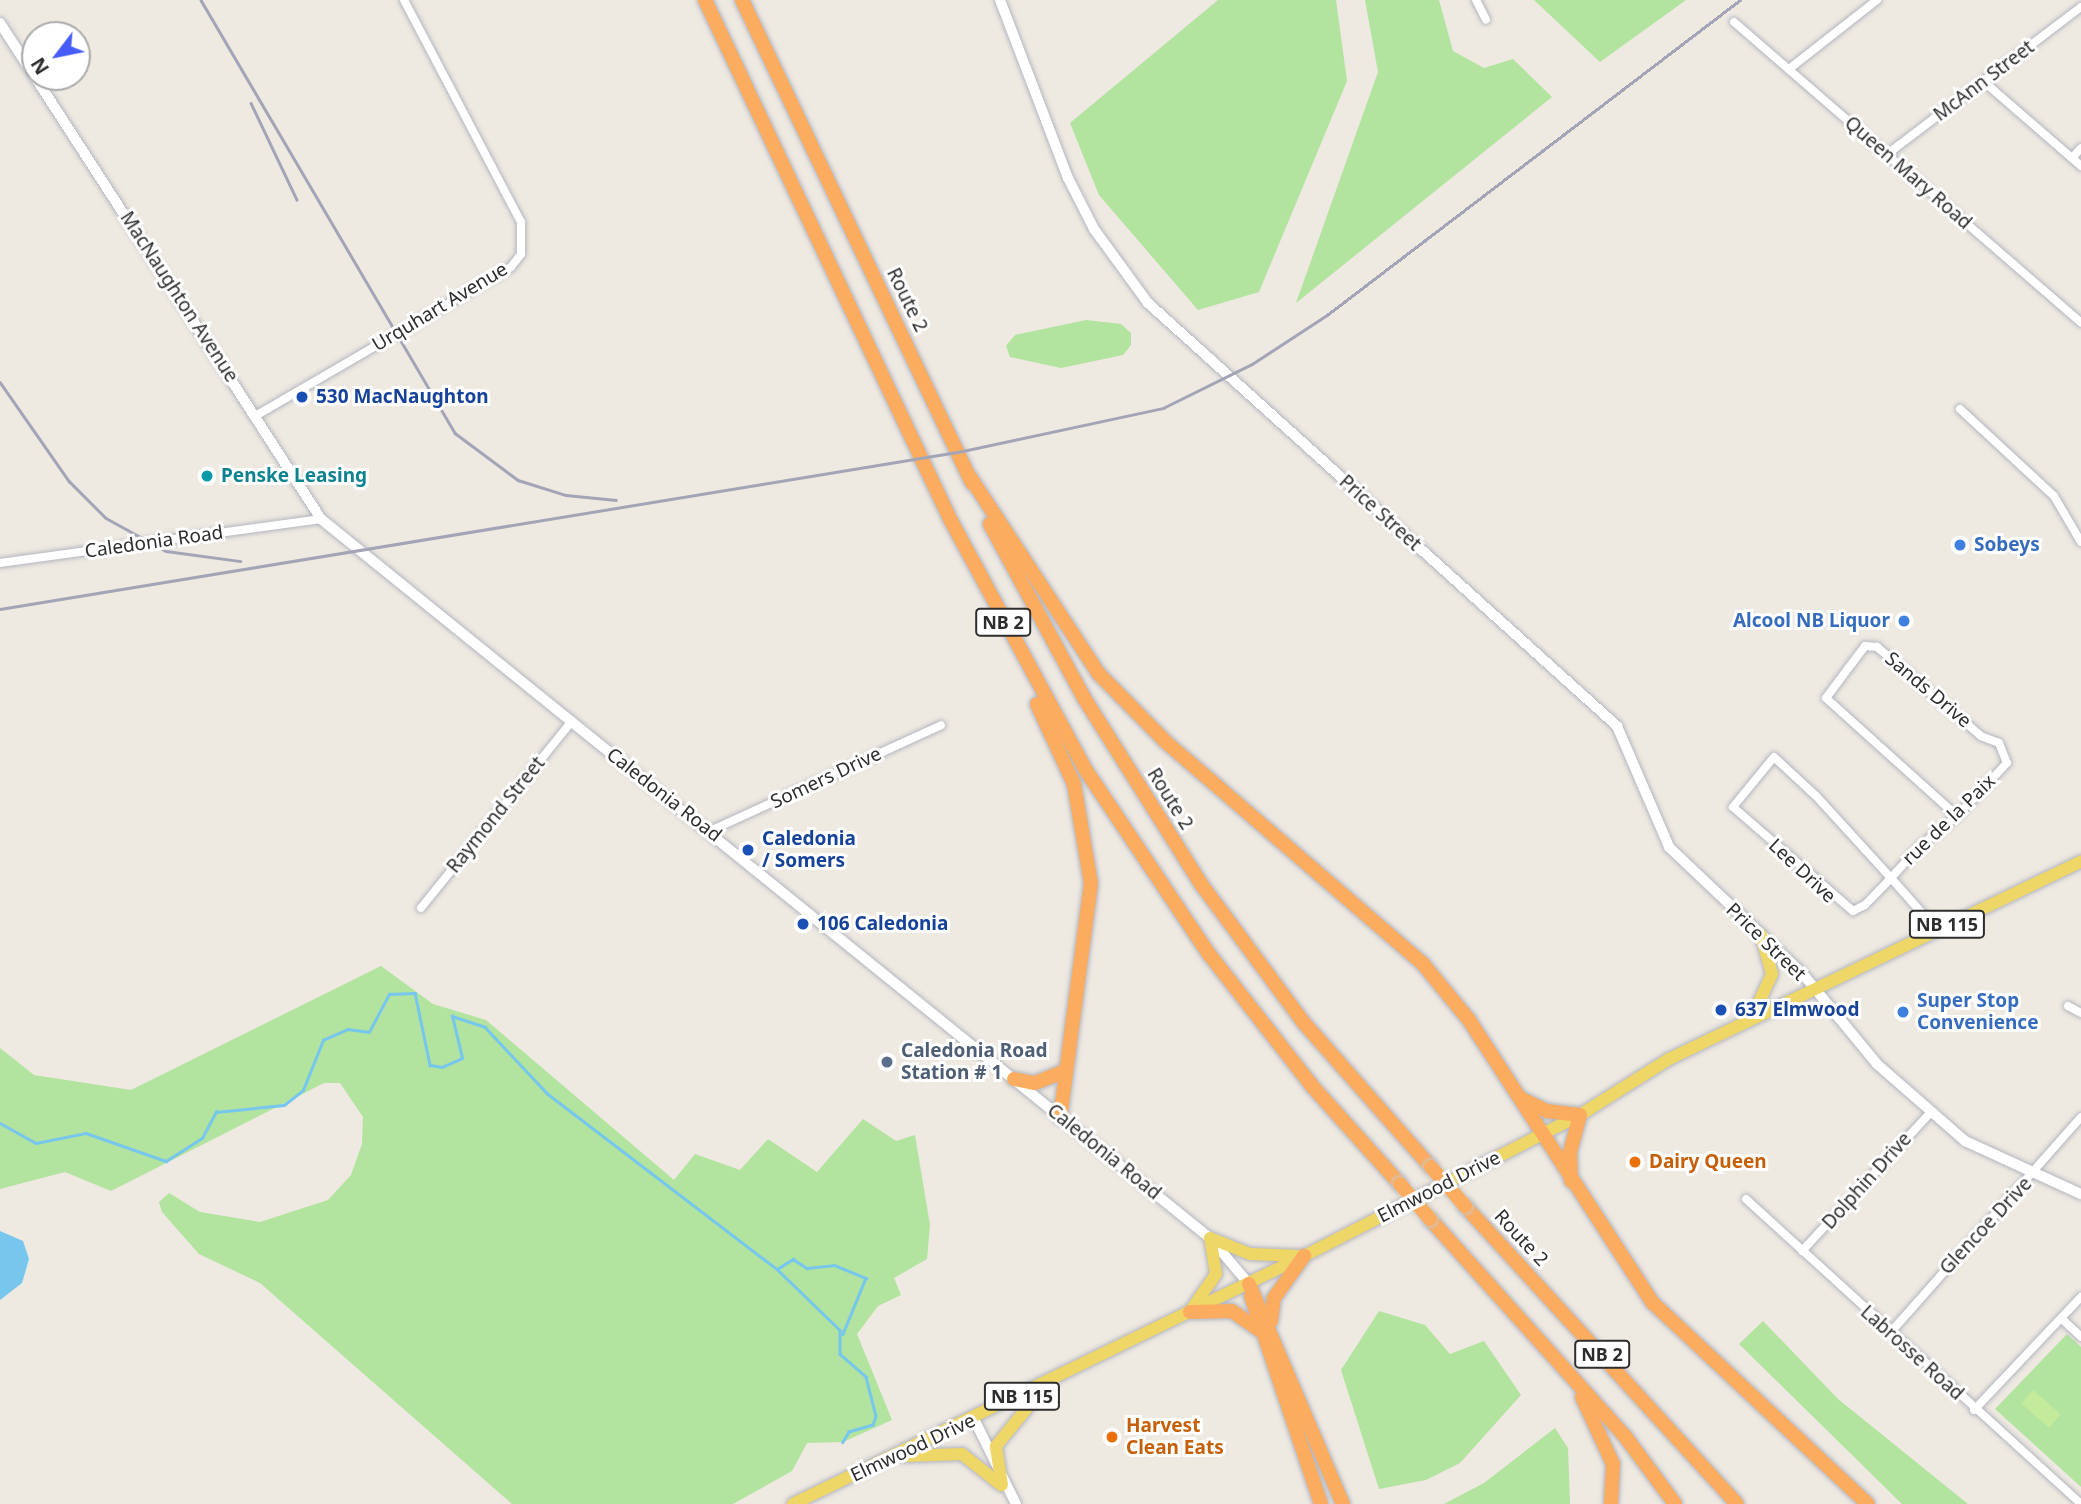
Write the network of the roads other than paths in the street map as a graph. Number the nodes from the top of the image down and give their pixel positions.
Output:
1 (404, 0) edge
2 (705, 0) edge
3 (742, 0) edge
4 (1000, 0) edge
5 (1476, 0) edge
6 (1877, 0) edge
7 (2081, 7) edge
8 (1486, 20) dead end
9 (1734, 22) dead end
10 (0, 23) edge
11 (21, 55) edge
12 (1789, 69) junction
13 (1983, 81) junction
14 (44, 91) edge
15 (2081, 148) edge
16 (1886, 155) junction
17 (2072, 158) junction
18 (2081, 166) edge
19 (2081, 323) edge
20 (1960, 409) dead end
21 (257, 415) junction
22 (968, 474) junction
23 (321, 519) junction
24 (2081, 542) edge
25 (0, 563) edge
26 (1008, 631) junction
27 (571, 722) junction
28 (941, 725) dead end
29 (2007, 762) joint
30 (1957, 816) junction
31 (710, 831) junction
32 (2081, 862) edge
33 (1891, 878) junction
34 (421, 908) dead end
35 (1936, 929) junction
36 (1761, 935) junction
37 (1812, 987) junction
38 (2068, 1006) dead end
39 (2081, 1013) edge
40 (1748, 1020) junction
41 (1062, 1072) junction
42 (1014, 1079) junction
43 (1518, 1096) junction
44 (1931, 1112) junction
45 (1580, 1115) junction
46 (1060, 1116) junction
47 (2081, 1117) edge
48 (1541, 1135) junction
49 (2036, 1172) junction
50 (1571, 1183) junction
51 (2081, 1194) edge
52 (1746, 1199) dead end
53 (1210, 1238) junction
54 (1802, 1251) junction
55 (1304, 1256) junction
56 (1249, 1284) junction
57 (2081, 1297) edge
58 (1189, 1312) junction
59 (2062, 1319) junction
60 (1264, 1326) junction
61 (1890, 1333) junction
62 (2081, 1337) edge
63 (1566, 1368) junction
64 (1051, 1382) junction
65 (1974, 1410) junction
66 (974, 1419) junction
67 (897, 1457) junction
68 (1002, 1485) junction
69 (793, 1504) edge
70 (1016, 1504) edge
71 (1321, 1504) edge
72 (1343, 1504) edge
73 (1611, 1504) edge
74 (1675, 1504) edge
75 (1737, 1504) edge
76 (1868, 1504) edge
77 (2081, 1504) edge

1 - 21 street, Urquhart Avenue
2 - 26 highway, NB 2
3 - 22 highway, Route 2 / NB 2
4 - 36 street, Price Street
5 - 8 street
6 - 12 street
7 - 13 street, McAnn Street
9 - 12 street, Queen Mary Road
10 - 11 street, MacNaughton Avenue
12 - 16 street, Queen Mary Road
13 - 16 street, McAnn Street
13 - 17 street
14 - 21 street, MacNaughton Avenue
15 - 17 street
16 - 19 street, Queen Mary Road
17 - 18 street
20 - 24 street
21 - 23 street, MacNaughton Avenue
22 - 43 highway
22 - 75 highway, Route 2 / NB 2, bridge
23 - 25 street, Caledonia Road
23 - 27 street, Caledonia Road
26 - 41 highway
26 - 63 highway, NB 2, bridge
27 - 31 street, Caledonia Road
27 - 34 street, Raymond Street
28 - 31 street, Somers Drive
29 - 30 street, rue de la Paix
29 - 30 street, Sands Drive
30 - 33 street, rue de la Paix
31 - 42 street, Caledonia Road
32 - 35 main road, Elmwood Drive / NB 115
33 - 33 street, Lee Drive
33 - 35 street
35 - 37 main road, Elmwood Drive / NB 115
36 - 37 street, Price Street
36 - 40 main road
37 - 40 main road, Elmwood Drive / NB 115
37 - 44 street, Price Street
38 - 39 street
40 - 45 main road, Elmwood Drive / NB 115
41 - 42 highway
41 - 46 highway
42 - 46 street, Caledonia Road
43 - 45 highway
43 - 48 highway
44 - 49 street, Price Street
44 - 54 street, Dolphin Drive
45 - 48 main road, Elmwood Drive / NB 115
45 - 50 highway
46 - 53 street, Caledonia Road
47 - 49 street, Glencoe Drive
48 - 50 highway
48 - 55 main road, Elmwood Drive / NB 115
49 - 51 street, Price Street
49 - 61 street, Glencoe Drive
50 - 76 highway
52 - 54 street, Labrosse Road
53 - 55 main road
53 - 56 street, Caledonia Road
53 - 58 main road
54 - 61 street, Labrosse Road
55 - 56 main road, Elmwood Drive / NB 115
55 - 60 highway
56 - 58 main road, Elmwood Drive / NB 115
56 - 60 highway
57 - 59 street
58 - 60 highway
58 - 64 main road, Elmwood Drive / NB 115
59 - 62 street
59 - 65 street
60 - 71 highway
60 - 72 highway
61 - 65 street, Labrosse Road
63 - 73 highway
63 - 74 highway, NB 2
64 - 66 main road, Elmwood Drive / NB 115
64 - 68 main road
65 - 77 street, Labrosse Road
66 - 67 main road, Elmwood Drive / NB 115
66 - 68 street
67 - 68 main road
67 - 69 main road, Elmwood Drive / NB 115
68 - 70 street

